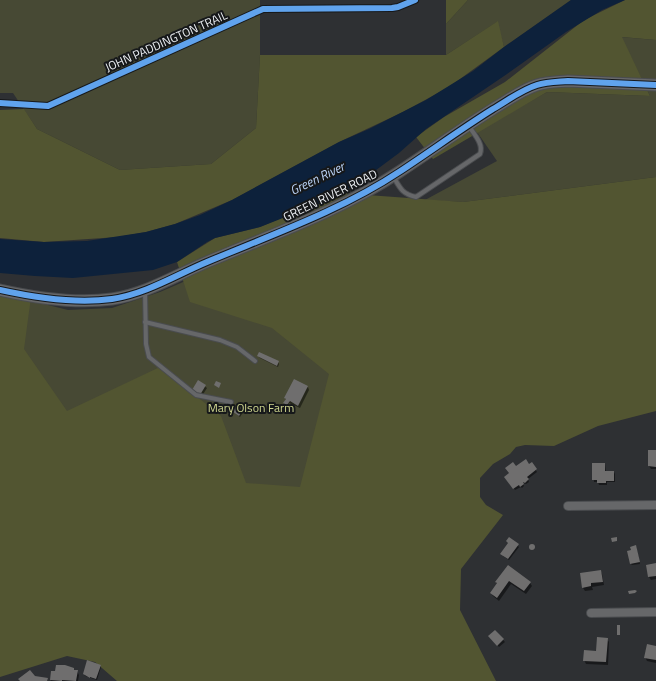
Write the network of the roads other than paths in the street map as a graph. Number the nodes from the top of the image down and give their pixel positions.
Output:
1 (656, 85) edge
2 (468, 124) junction
3 (393, 176) junction
4 (0, 290) edge
5 (145, 290) junction
6 (145, 322) junction
7 (255, 361) dead end
8 (231, 402) dead end
9 (656, 505) edge
10 (568, 506) dead end
11 (656, 612) edge
12 (591, 613) dead end

1 - 2 street, GREEN RIVER ROAD
2 - 3 street, GREEN RIVER ROAD
2 - 3 lane
3 - 5 street, GREEN RIVER ROAD
4 - 5 street, GREEN RIVER ROAD
5 - 6 lane
6 - 7 lane
6 - 8 lane
9 - 10 street
11 - 12 street

